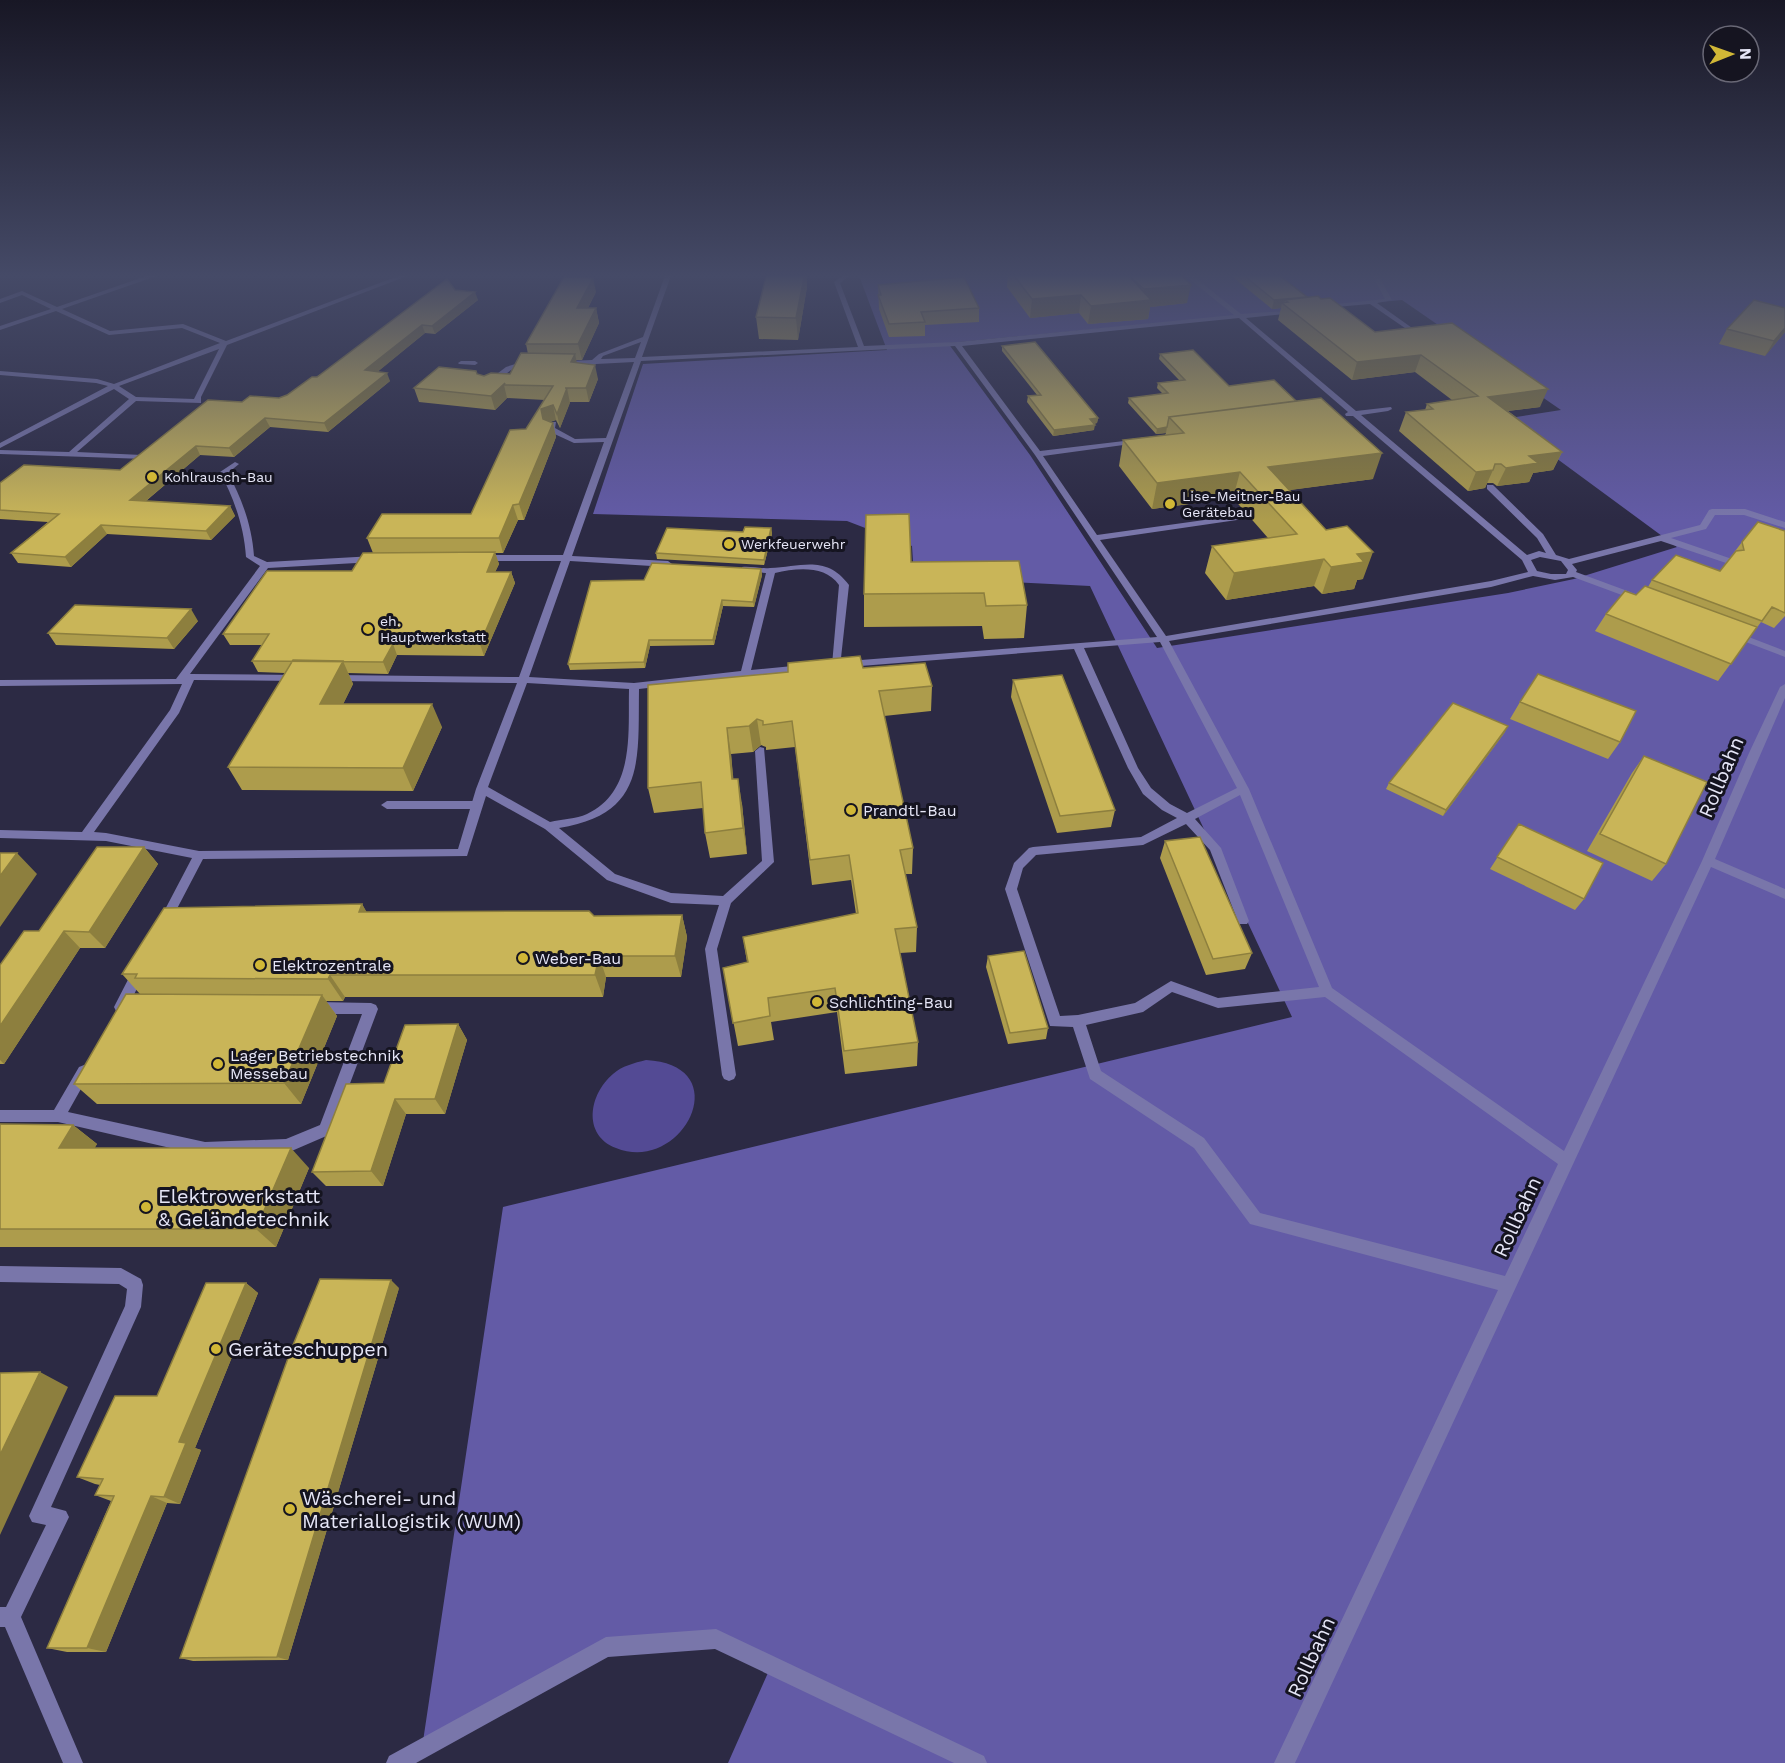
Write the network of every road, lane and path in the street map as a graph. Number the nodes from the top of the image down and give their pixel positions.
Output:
1 (193, 355) edge
2 (219, 355) edge
3 (602, 355) edge
4 (639, 355) edge
5 (744, 355) edge
6 (965, 355) edge
7 (1285, 355) edge
8 (637, 361) junction
9 (461, 363) dead end
10 (475, 363) dead end
11 (539, 363) edge
12 (559, 363) edge
13 (592, 364) junction
14 (0, 373) edge
15 (114, 386) junction
16 (486, 386) edge
17 (134, 399) junction
18 (198, 401) junction
19 (208, 402) edge
20 (1388, 409) dead end
21 (1352, 414) junction
22 (1341, 415) edge
23 (551, 424) edge
24 (609, 440) junction
25 (1151, 440) edge
26 (0, 446) edge
27 (0, 452) edge
28 (71, 454) junction
29 (1038, 454) junction
30 (142, 457) edge
31 (235, 464) dead end
32 (1490, 487) edge
33 (1237, 517) dead end
34 (1785, 525) edge
35 (1095, 538) junction
36 (1662, 538) junction
37 (1552, 555) junction
38 (476, 558) edge
39 (566, 558) junction
40 (386, 559) edge
41 (1526, 559) junction
42 (1729, 561) edge
43 (1568, 562) junction
44 (265, 565) junction
45 (680, 565) edge
46 (737, 569) edge
47 (771, 571) junction
48 (1533, 573) junction
49 (1572, 573) junction
50 (1649, 602) edge
51 (1718, 629) edge
52 (1164, 639) junction
53 (1078, 646) junction
54 (1785, 654) edge
55 (827, 666) junction
56 (746, 672) junction
57 (190, 677) junction
58 (304, 678) edge
59 (327, 678) edge
60 (523, 680) junction
61 (179, 682) junction
62 (0, 683) edge
63 (634, 686) junction
64 (1785, 687) edge
65 (760, 751) edge
66 (482, 789) junction
67 (1243, 789) junction
68 (387, 805) dead end
69 (477, 805) junction
70 (1187, 818) junction
71 (549, 826) junction
72 (0, 834) edge
73 (85, 836) junction
74 (199, 855) junction
75 (1708, 861) junction
76 (1785, 894) edge
77 (726, 901) junction
78 (1243, 921) dead end
79 (157, 936) edge
80 (147, 957) edge
81 (1327, 990) junction
82 (300, 1008) edge
83 (123, 1011) edge
84 (1078, 1021) junction
85 (93, 1057) edge
86 (729, 1075) dead end
87 (0, 1116) edge
88 (58, 1116) junction
89 (1566, 1161) junction
90 (0, 1274) edge
91 (1508, 1286) junction
92 (6, 1617) edge
93 (73, 1763) edge
94 (396, 1763) edge
95 (977, 1763) edge
96 (1284, 1763) edge

1 - 15 street
2 - 18 street
3 - 13 street
4 - 8 street
5 - 8 street
6 - 29 street
7 - 21 street
8 - 13 street
8 - 24 street
9 - 10 street
11 - 16 street
12 - 13 street
14 - 15 street
15 - 17 street
15 - 26 street
17 - 18 street
17 - 28 street
18 - 19 street
20 - 21 street
21 - 22 street
21 - 41 street
23 - 24 street
24 - 39 street
25 - 29 street
27 - 28 street
28 - 30 street
29 - 35 street
31 - 44 street
32 - 37 street
33 - 35 street
34 - 36 street
35 - 52 street
36 - 42 street
36 - 43 street
37 - 41 street
37 - 43 street
38 - 39 street
39 - 45 street
39 - 60 street
40 - 44 street
41 - 48 street
43 - 49 street
44 - 61 street
46 - 47 street
47 - 55 street
47 - 56 street
48 - 49 street
48 - 52 street
49 - 50 street
51 - 54 street
52 - 53 street
52 - 67 street
53 - 55 street
53 - 70 street
55 - 56 street
56 - 63 street
57 - 58 street
57 - 61 street
57 - 73 street
59 - 60 street
60 - 63 street
60 - 66 street
61 - 62 street
63 - 71 street
64 - 75 street, Rollbahn
65 - 77 street
66 - 69 street
66 - 71 street
67 - 70 street
67 - 81 street
68 - 69 street
69 - 74 street
70 - 78 street
70 - 84 street
71 - 77 street
72 - 73 street
73 - 74 street
74 - 79 street
75 - 76 street
75 - 89 street, Rollbahn
77 - 86 street
80 - 83 street
81 - 84 street
81 - 89 street
82 - 88 street
84 - 91 street
85 - 88 street
87 - 88 street
89 - 91 street, Rollbahn
90 - 92 street
91 - 96 street, Rollbahn
92 - 93 street
94 - 95 street

